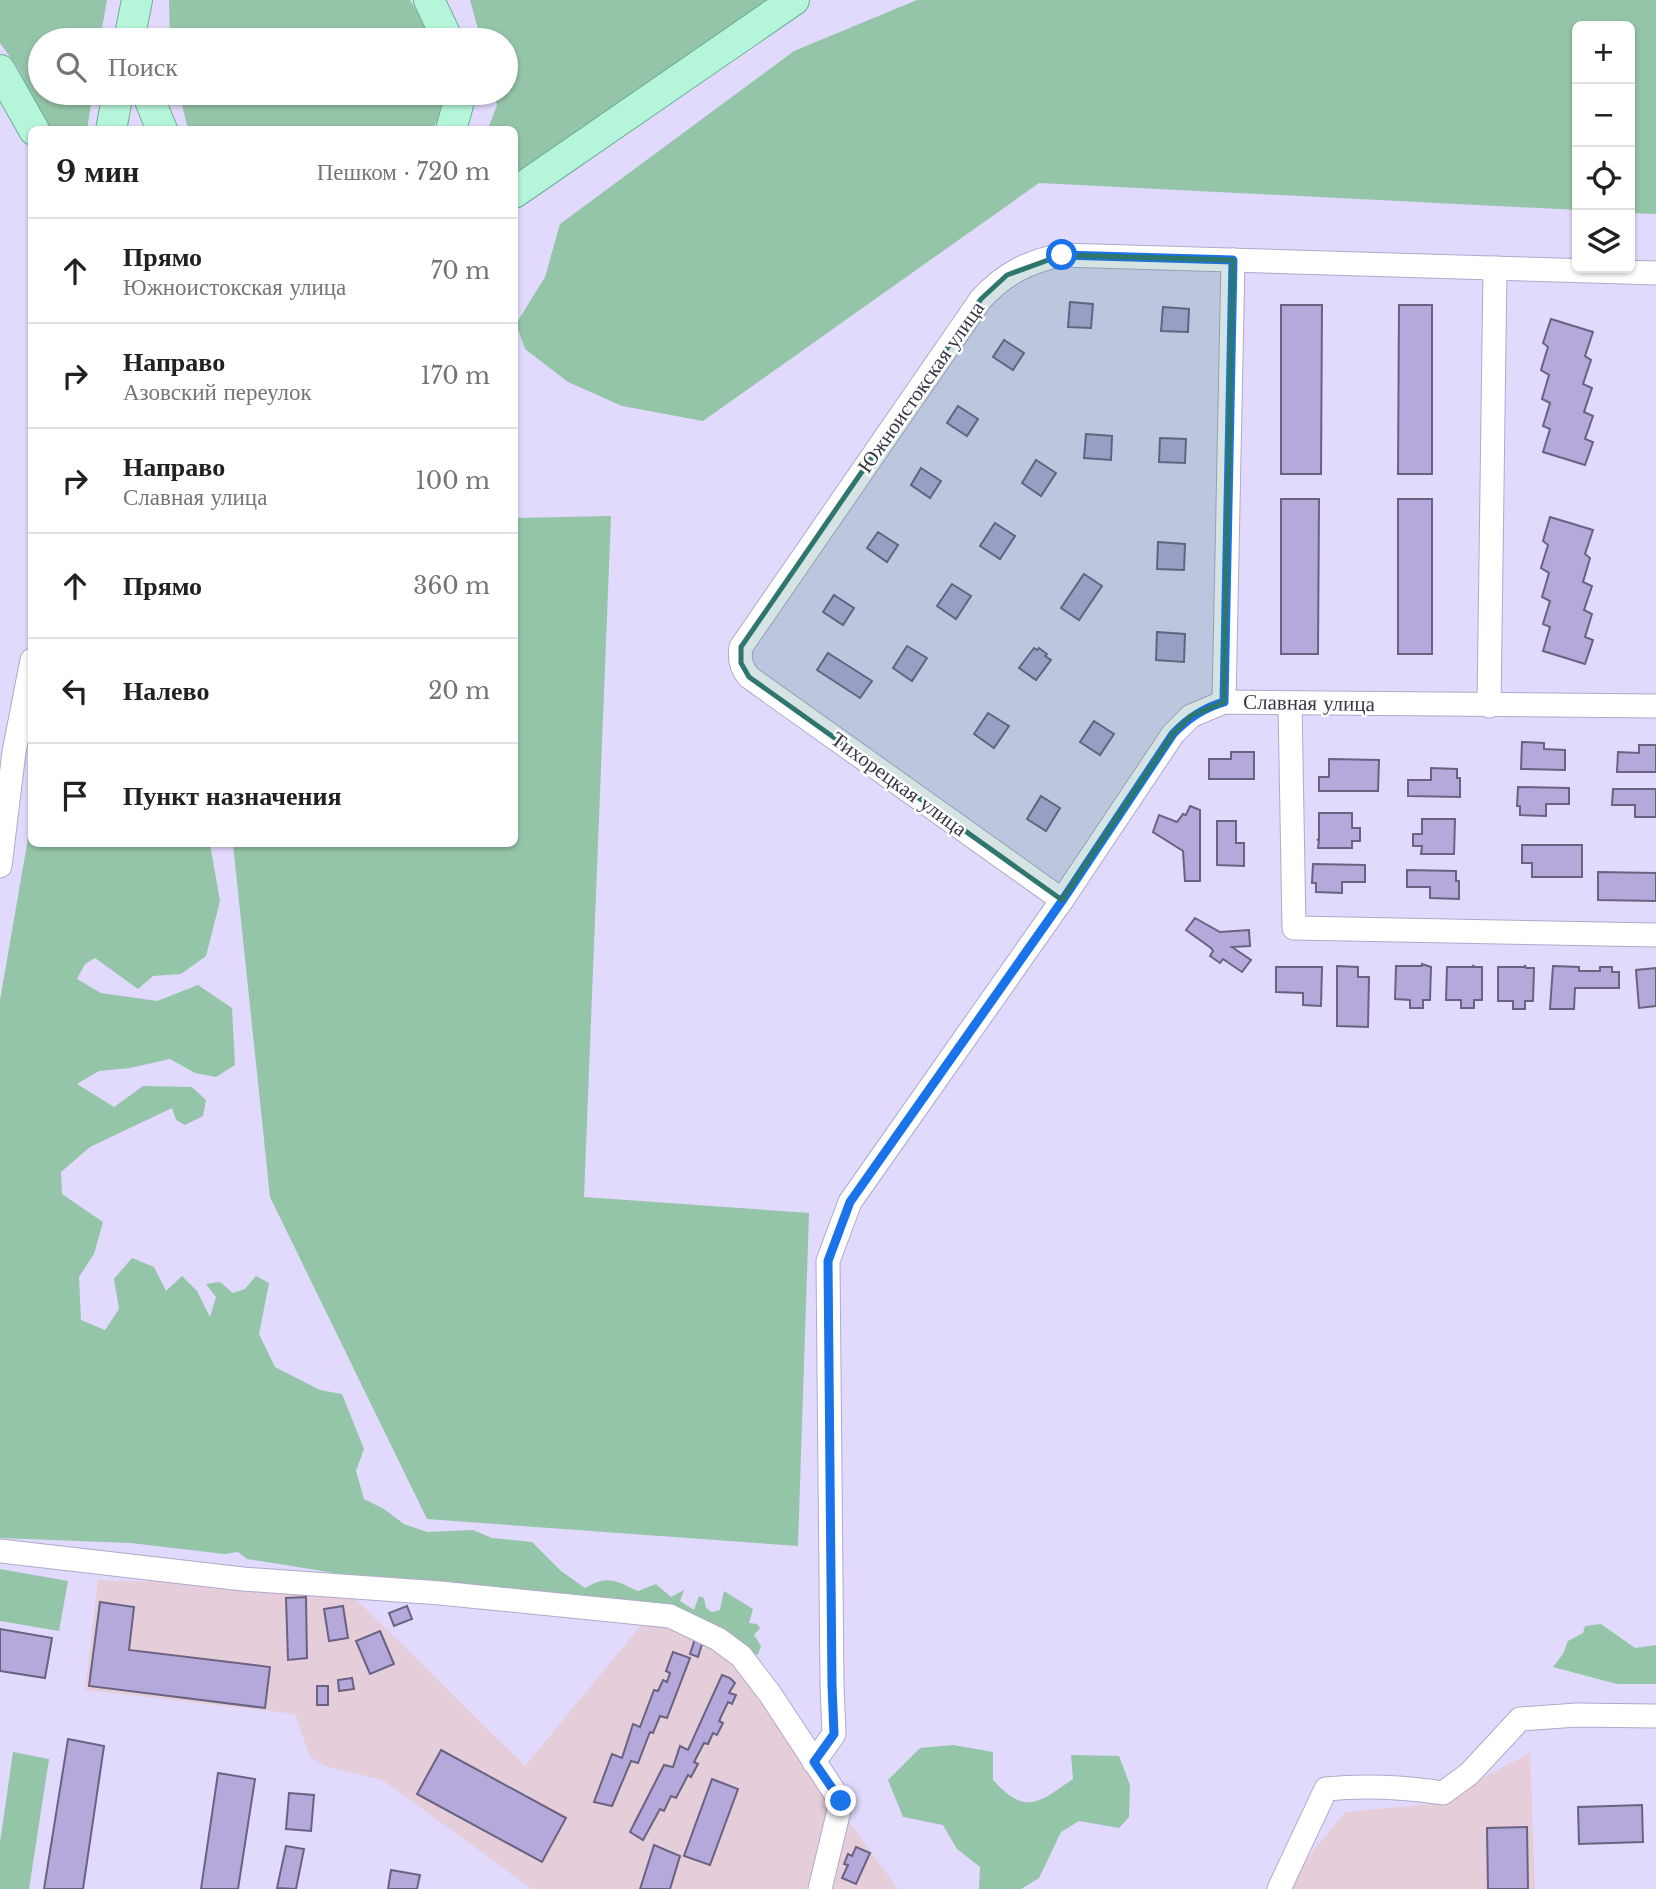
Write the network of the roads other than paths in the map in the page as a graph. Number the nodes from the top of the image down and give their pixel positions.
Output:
1 (429, 0) edge
2 (794, 0) edge
3 (442, 28) edge
4 (0, 70) edge
5 (116, 105) edge
6 (118, 105) edge
7 (152, 105) edge
8 (458, 105) edge
9 (32, 126) edge
10 (112, 126) edge
11 (118, 126) edge
12 (160, 126) edge
13 (452, 126) edge
14 (518, 190) edge
15 (1233, 260) junction
16 (1495, 268) junction
17 (1656, 273) edge
18 (741, 663) joint
19 (28, 680) edge
20 (1224, 702) junction
21 (1290, 703) junction
22 (1489, 706) junction
23 (1656, 706) edge
24 (0, 866) edge
25 (1062, 901) junction
26 (1656, 935) edge
27 (0, 1551) edge
28 (1656, 1716) edge
29 (814, 1762) junction
30 (820, 1889) edge
31 (1279, 1889) edge

1 - 3 main road
2 - 14 main road
4 - 9 main road
5 - 10 main road
6 - 11 main road
7 - 12 main road
8 - 13 main road
15 - 16 street, Южноистокская улица
15 - 18 street, Южноистокская улица
15 - 20 street
16 - 17 street, Южноистокская улица
16 - 22 street
18 - 25 street, Тихорецкая улица
19 - 24 street
20 - 21 street, Славная улица
20 - 25 street, Славная улица
21 - 22 street, Славная улица
21 - 26 street
22 - 23 street, Славная улица
25 - 29 street, Славная улица
27 - 29 street
28 - 31 street
29 - 30 street

